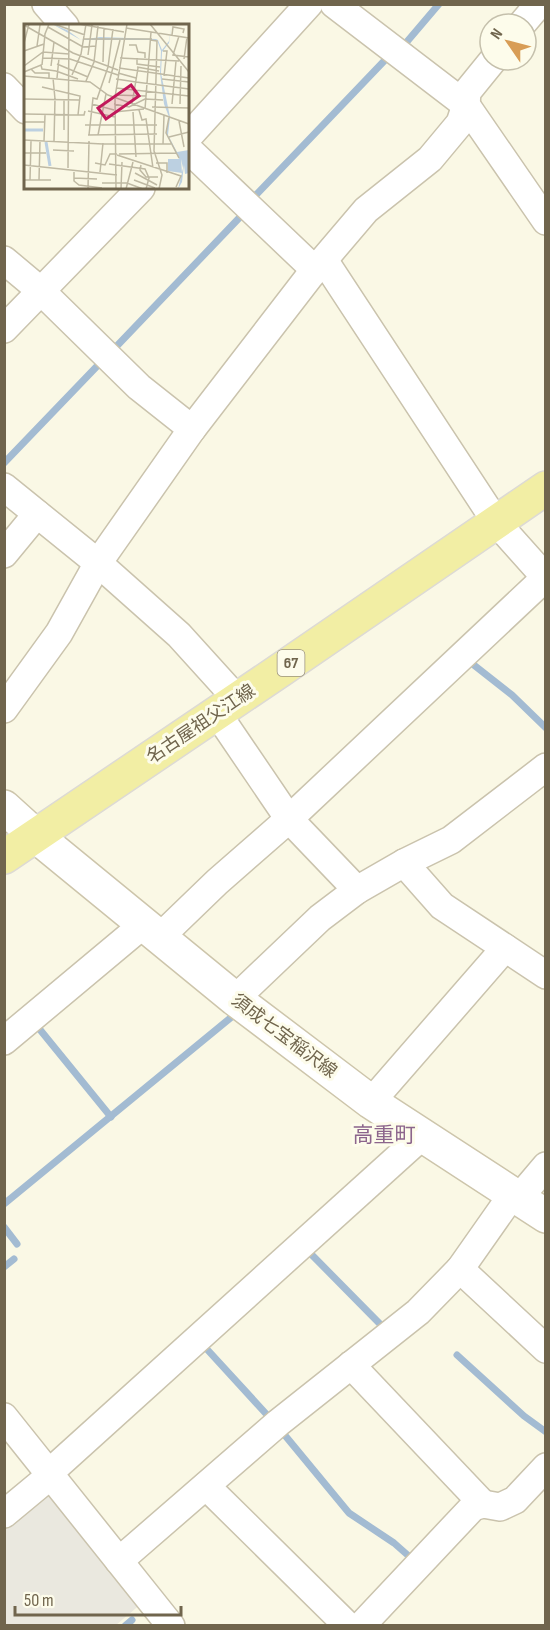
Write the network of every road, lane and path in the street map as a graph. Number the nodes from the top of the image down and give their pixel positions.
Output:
1 (46, 4) edge
2 (309, 4) edge
3 (334, 4) edge
4 (63, 24) edge
5 (483, 72) edge
6 (4, 87) edge
7 (466, 105) junction
8 (24, 108) edge
9 (189, 136) edge
10 (189, 150) edge
11 (140, 189) edge
12 (537, 193) edge
13 (546, 221) edge
14 (4, 260) edge
15 (320, 265) junction
16 (41, 291) junction
17 (4, 329) edge
18 (192, 429) junction
19 (4, 487) edge
20 (546, 488) edge
21 (38, 514) junction
22 (496, 522) junction
23 (4, 554) edge
24 (98, 563) junction
25 (545, 578) edge
26 (227, 706) junction
27 (4, 709) edge
28 (546, 767) edge
29 (4, 807) edge
30 (289, 819) junction
31 (36, 836) junction
32 (4, 856) edge
33 (404, 863) junction
34 (357, 890) junction
35 (152, 931) junction
36 (505, 948) junction
37 (546, 975) edge
38 (235, 999) junction
39 (4, 1041) edge
40 (371, 1102) junction
41 (422, 1136) junction
42 (546, 1166) edge
43 (525, 1203) edge
44 (460, 1269) junction
45 (546, 1349) edge
46 (351, 1365) junction
47 (4, 1417) edge
48 (546, 1467) edge
49 (50, 1474) junction
50 (206, 1486) junction
51 (483, 1504) junction
52 (4, 1514) edge
53 (119, 1560) junction
54 (171, 1626) edge
55 (348, 1626) edge
56 (361, 1626) edge

1 - 4 street
2 - 9 street
3 - 7 street
5 - 7 street
6 - 8 street
7 - 12 street
7 - 15 street
10 - 15 street
11 - 16 street
12 - 13 street
14 - 16 street
15 - 18 street
15 - 22 street
16 - 17 street
16 - 18 street
18 - 24 street
19 - 21 street
20 - 22 main road, 名古屋祖父江線 / 67
21 - 23 street
21 - 24 street
22 - 25 street
22 - 26 main road, 名古屋祖父江線 / 67
24 - 26 street
24 - 27 street
25 - 30 street
26 - 30 street
26 - 31 main road, 名古屋祖父江線 / 67
28 - 33 street
29 - 31 main road, 須成七宝稲沢線
30 - 34 street
30 - 35 street
31 - 32 main road, 名古屋祖父江線 / 67
31 - 35 main road, 須成七宝稲沢線
33 - 34 street
33 - 36 street
34 - 38 street
35 - 38 main road, 須成七宝稲沢線
35 - 39 street
36 - 37 street
36 - 40 street
38 - 40 main road, 須成七宝稲沢線
40 - 41 main road, 須成七宝稲沢線
41 - 43 main road, 須成七宝稲沢線
41 - 49 street
42 - 43 street
43 - 44 street
44 - 45 street
44 - 46 street
46 - 50 street
46 - 51 street
47 - 49 street
48 - 51 street
49 - 52 street
49 - 53 street
50 - 53 street
50 - 55 street
51 - 56 street
53 - 54 street

